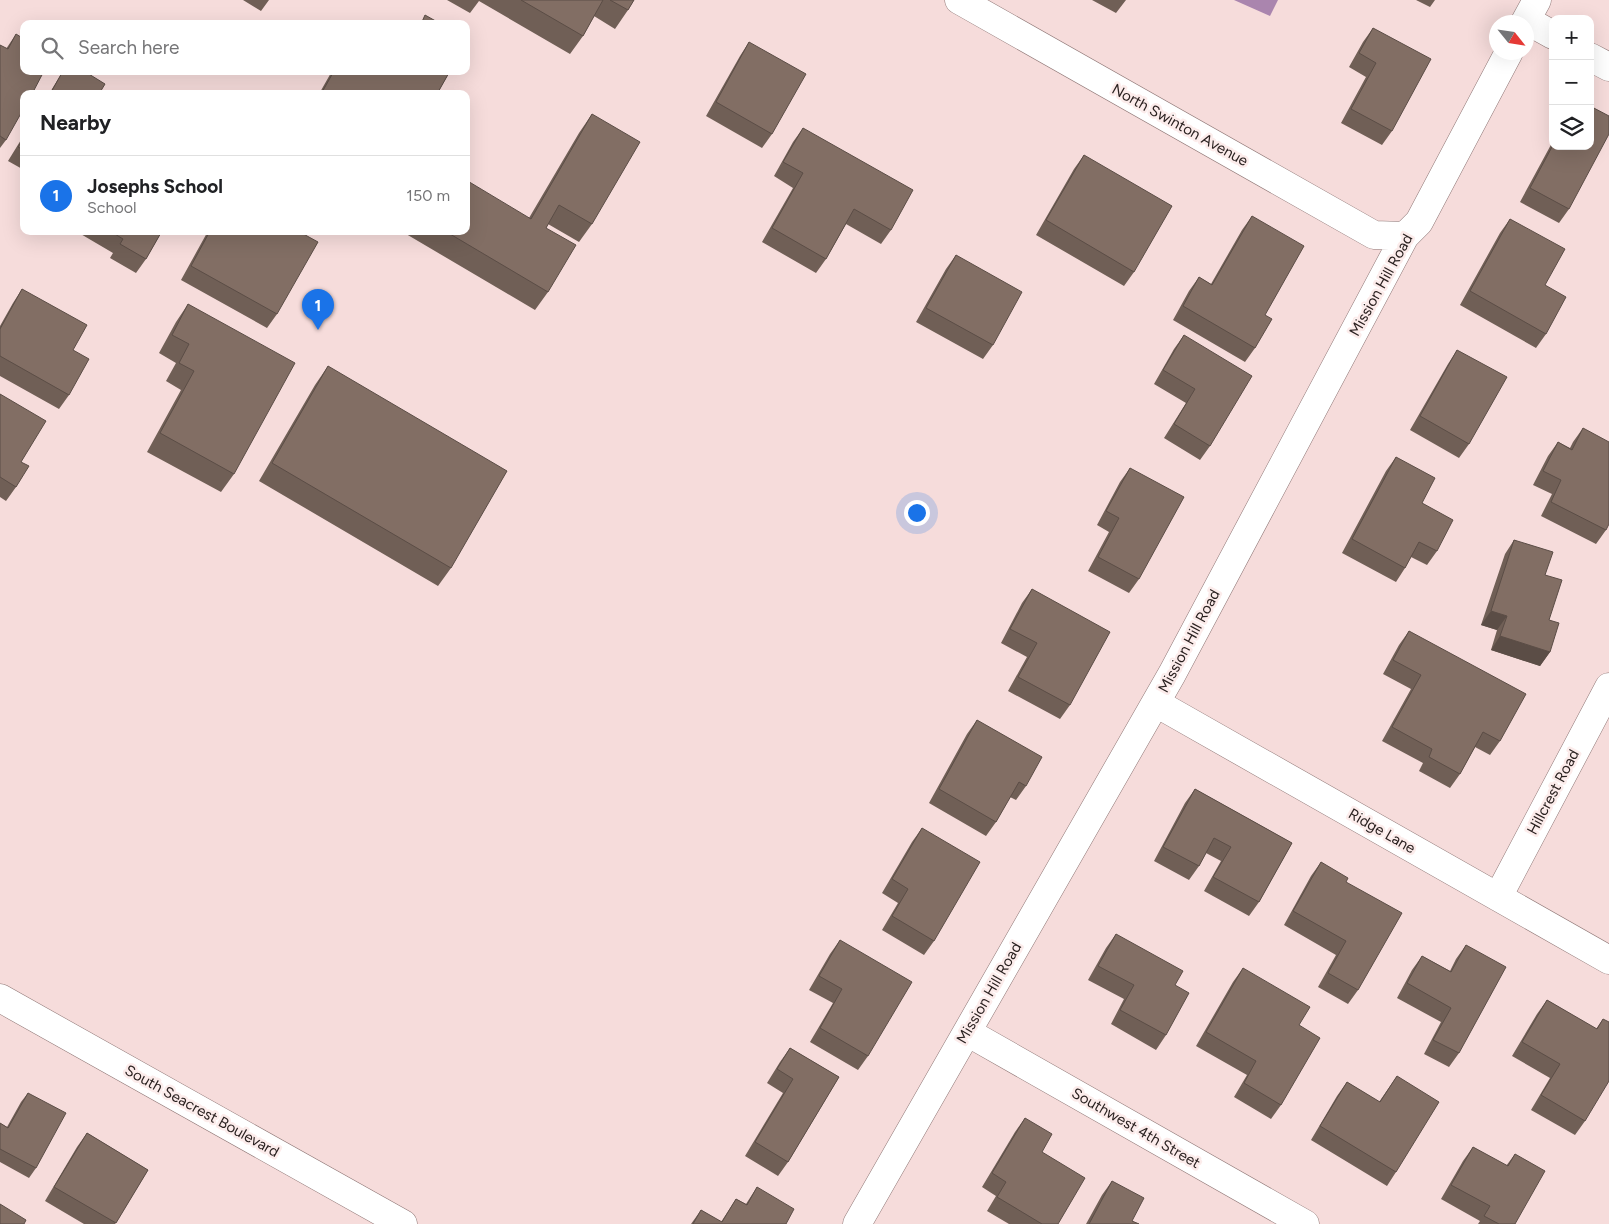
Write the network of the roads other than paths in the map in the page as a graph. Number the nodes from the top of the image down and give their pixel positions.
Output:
1 (959, 0) edge
2 (1530, 14) edge
3 (1549, 31) edge
4 (1594, 59) edge
5 (1505, 60) edge
6 (1609, 67) edge
7 (1405, 236) junction
8 (1609, 687) edge
9 (1156, 703) junction
10 (1498, 897) junction
11 (1609, 960) edge
12 (0, 998) edge
13 (967, 1032) junction
14 (403, 1224) edge
15 (857, 1224) edge
16 (1305, 1224) edge

1 - 7 street, North Swinton Avenue
2 - 3 street
4 - 6 street
5 - 7 street, Mission Hill Road
7 - 9 street, Mission Hill Road
8 - 10 street, Hillcrest Road
9 - 10 street, Ridge Lane
9 - 13 street, Mission Hill Road
10 - 11 street, Ridge Lane
12 - 14 street, South Seacrest Boulevard
13 - 15 street, Mission Hill Road
13 - 16 street, Southwest 4th Street

